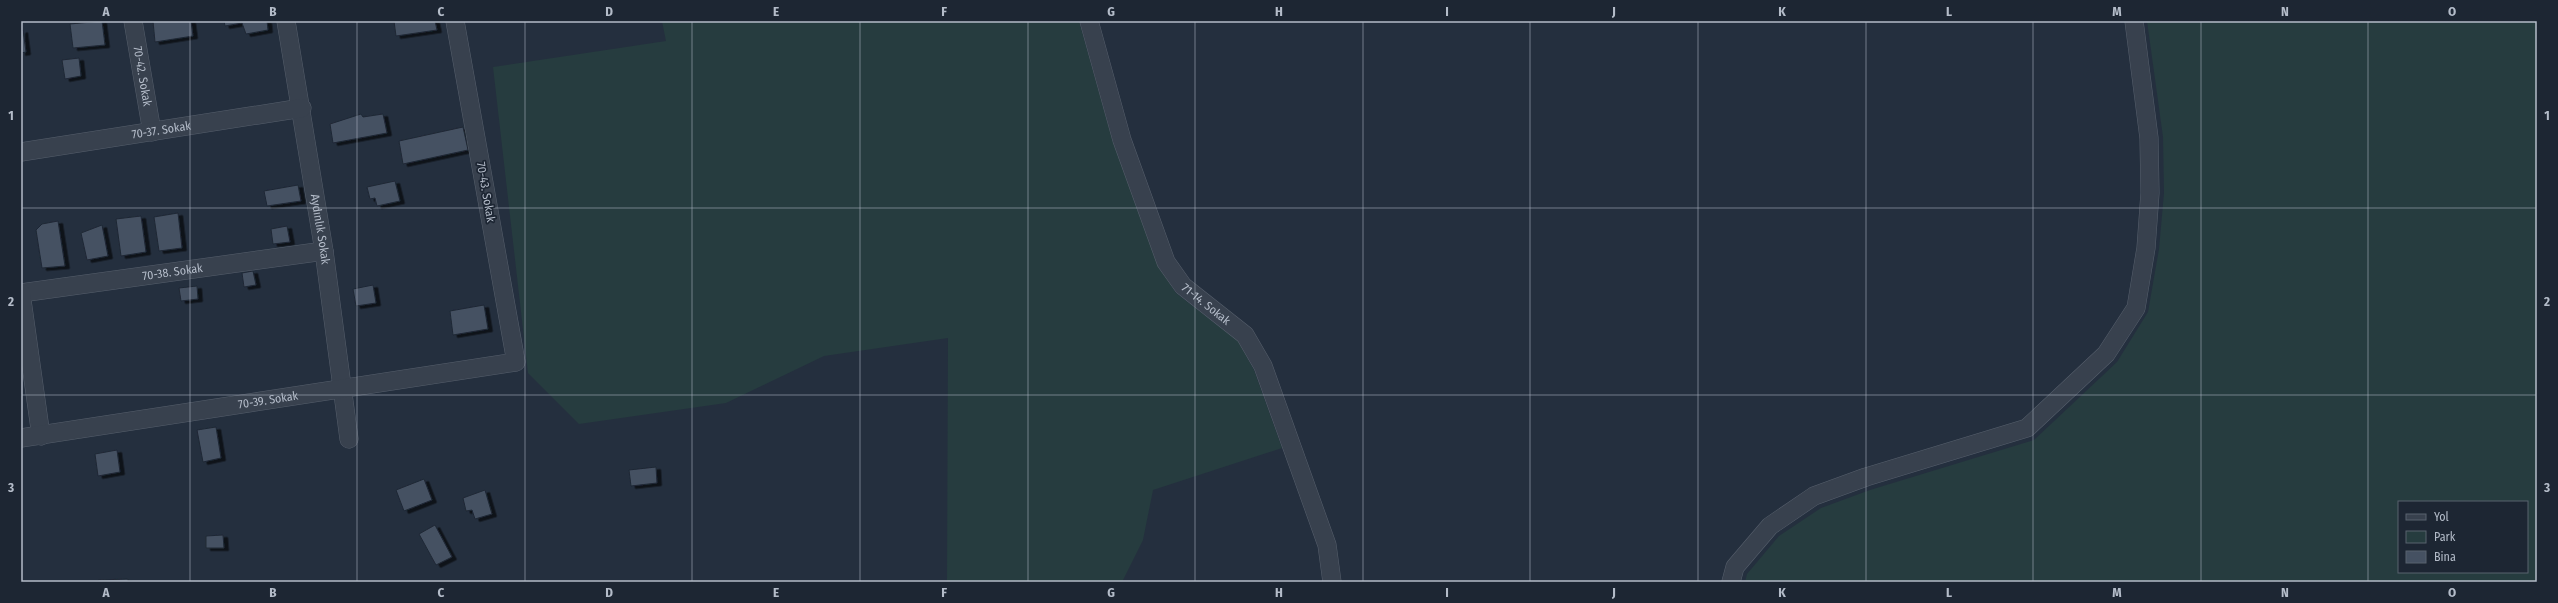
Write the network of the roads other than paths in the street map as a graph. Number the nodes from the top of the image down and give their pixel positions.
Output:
1 (134, 21) edge
2 (286, 21) edge
3 (455, 21) edge
4 (1089, 21) edge
5 (2134, 21) edge
6 (302, 108) junction
7 (152, 132) junction
8 (21, 152) edge
9 (324, 251) junction
10 (21, 293) edge
11 (516, 362) joint
12 (342, 389) junction
13 (41, 436) junction
14 (21, 438) edge
15 (349, 439) dead end
16 (1332, 582) edge
17 (1731, 582) edge

1 - 7 street, 70-42. Sokak
2 - 6 street, Aydınlık Sokak
3 - 11 street, 70-43. Sokak
4 - 16 street, 71-14. Sokak
5 - 17 street
6 - 7 street, 70-37. Sokak
6 - 9 street, Aydınlık Sokak
7 - 8 street, 70-37. Sokak
9 - 10 street, 70-38. Sokak
9 - 12 street, Aydınlık Sokak
10 - 13 street
11 - 12 street, 70-39. Sokak
12 - 13 street, 70-39. Sokak
12 - 15 street, Aydınlık Sokak
13 - 14 street, 70-39. Sokak

